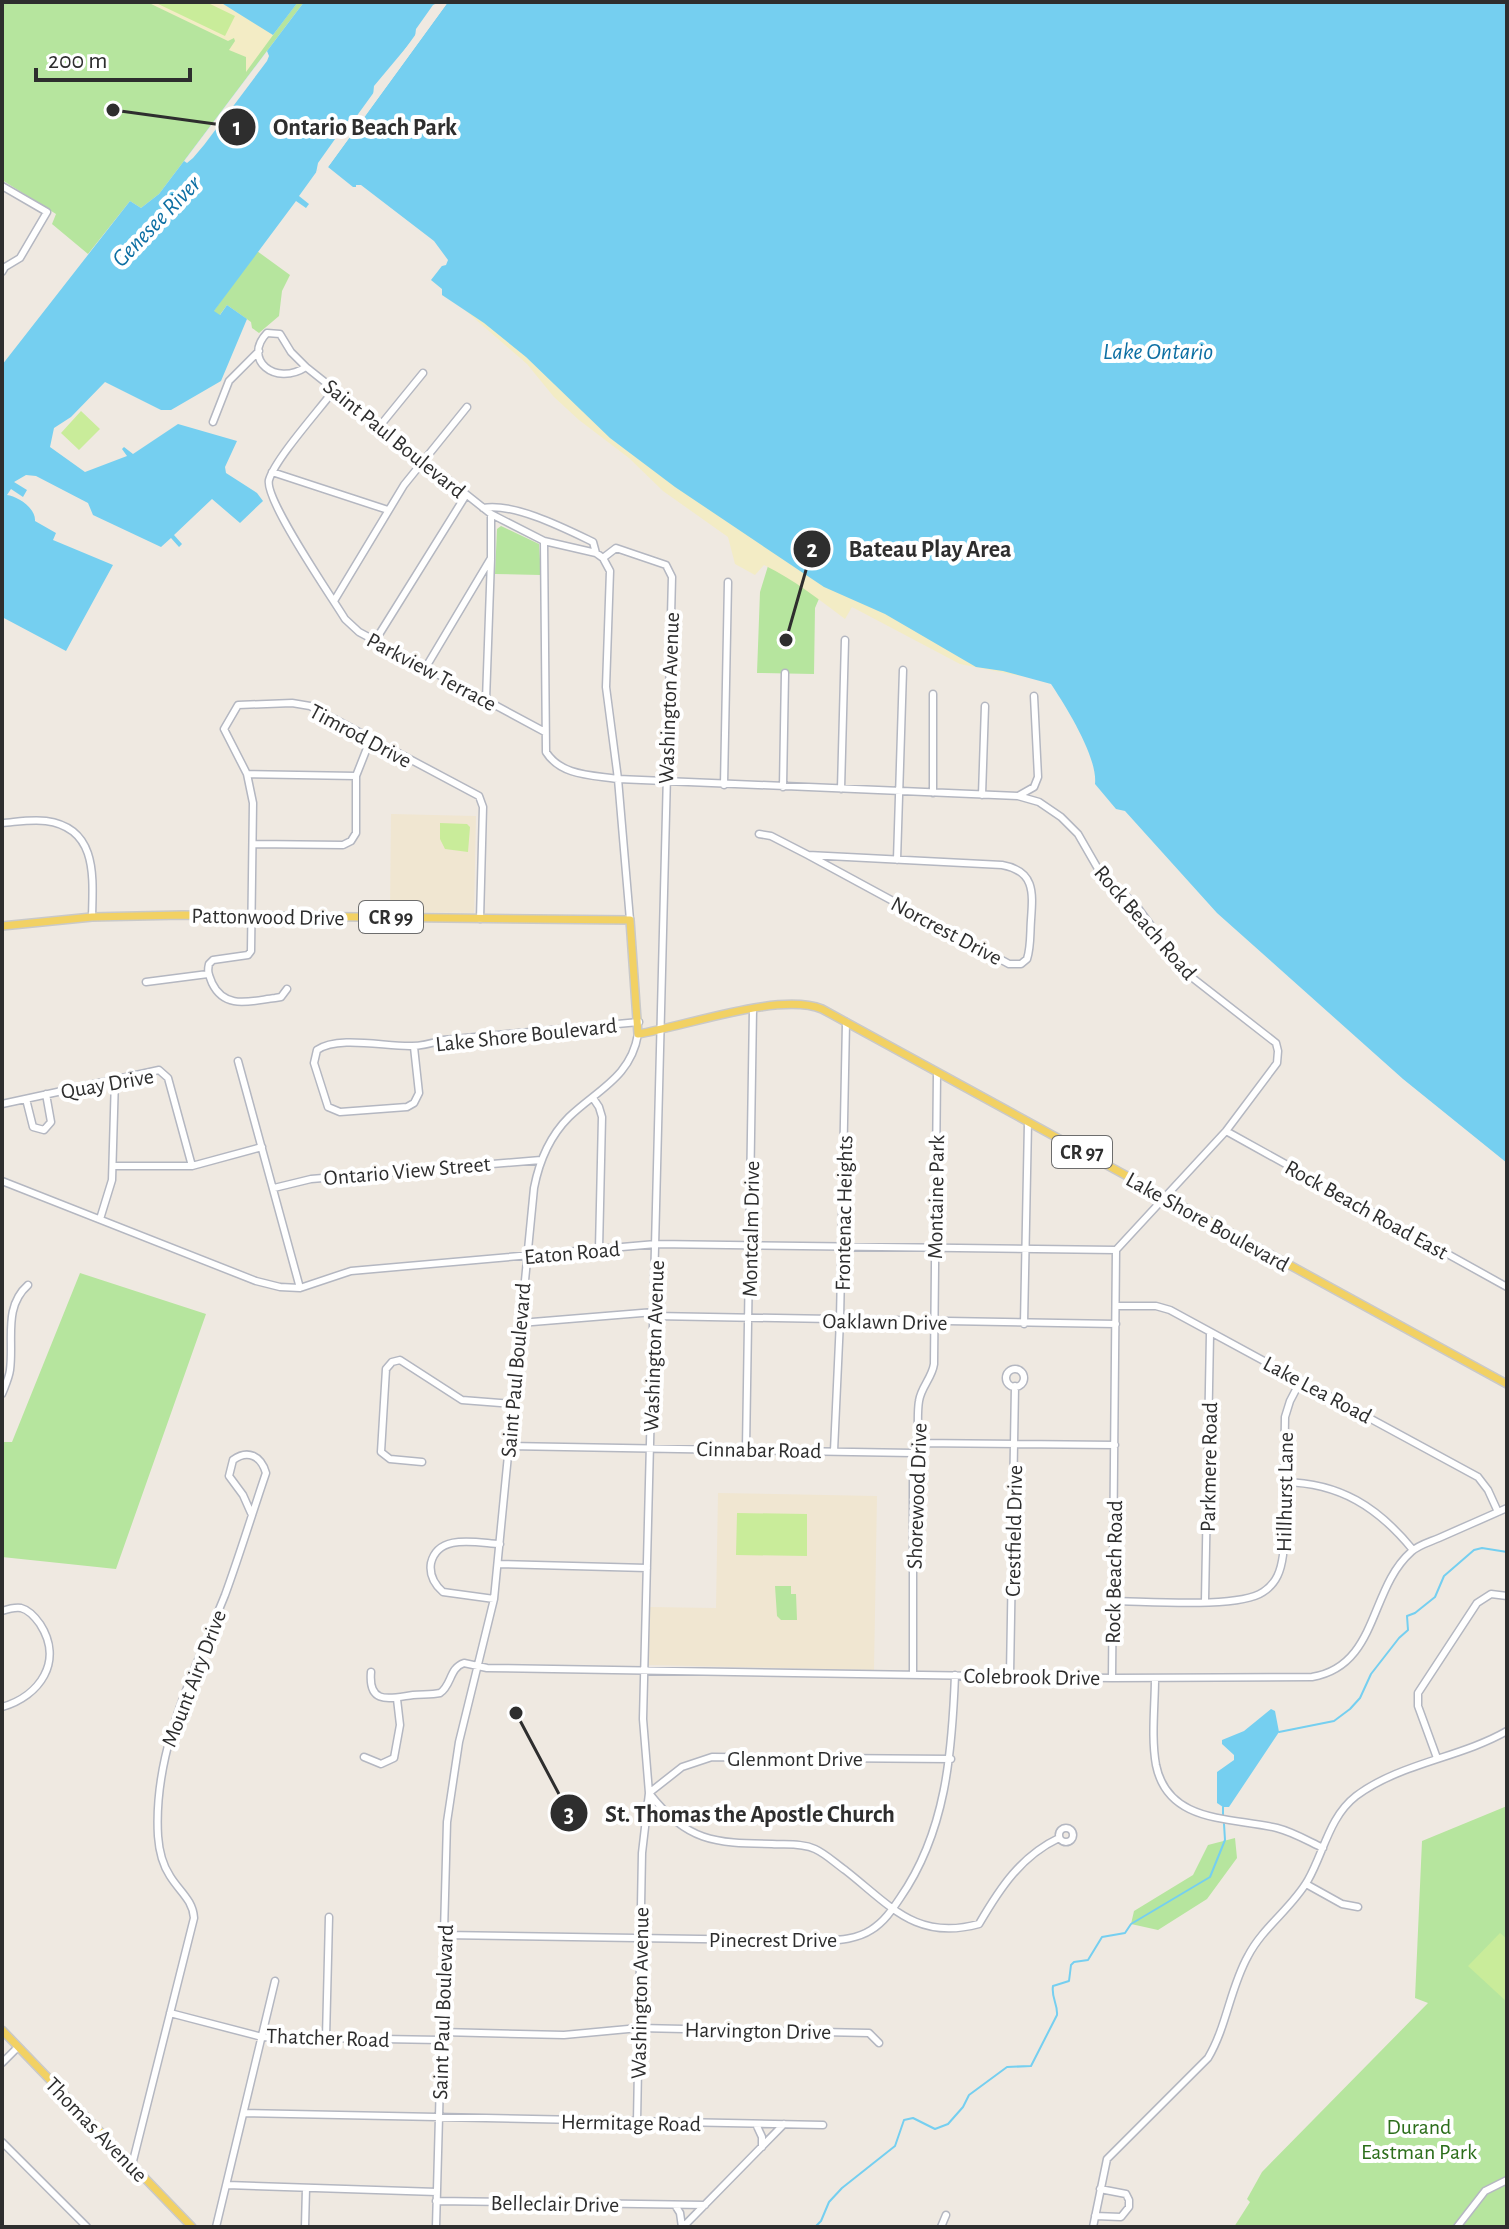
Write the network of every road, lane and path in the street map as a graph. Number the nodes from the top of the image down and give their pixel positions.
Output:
1 (2, 186) edge
2 (2, 272) edge
3 (259, 351) junction
4 (306, 367) junction
5 (423, 373) dead end
6 (334, 390) junction
7 (467, 407) dead end
8 (213, 422) dead end
9 (379, 427) junction
10 (422, 461) junction
11 (272, 472) junction
12 (466, 495) junction
13 (483, 508) junction
14 (388, 510) junction
15 (491, 514) junction
16 (544, 541) junction
17 (596, 553) junction
18 (491, 558) junction
19 (603, 558) junction
20 (728, 582) dead end
21 (334, 601) junction
22 (845, 640) dead end
23 (375, 641) junction
24 (426, 667) junction
25 (903, 670) dead end
26 (785, 673) dead end
27 (933, 694) dead end
28 (1034, 696) dead end
29 (486, 700) junction
30 (985, 706) dead end
31 (545, 732) junction
32 (371, 738) junction
33 (247, 774) junction
34 (356, 776) junction
35 (618, 779) junction
36 (666, 782) junction
37 (724, 785) junction
38 (783, 787) junction
39 (841, 789) junction
40 (900, 792) junction
41 (933, 793) junction
42 (982, 795) junction
43 (1018, 796) junction
44 (2, 823) edge
45 (759, 834) dead end
46 (253, 844) junction
47 (808, 855) junction
48 (897, 860) junction
49 (252, 915) junction
50 (92, 917) junction
51 (480, 919) junction
52 (630, 920) junction
53 (2, 926) edge
54 (208, 974) junction
55 (146, 982) dead end
56 (287, 989) dead end
57 (753, 1009) junction
58 (639, 1022) junction
59 (846, 1022) junction
60 (660, 1030) junction
61 (638, 1034) junction
62 (414, 1047) junction
63 (238, 1061) dead end
64 (937, 1073) junction
65 (115, 1078) junction
66 (46, 1094) junction
67 (593, 1098) junction
68 (26, 1099) junction
69 (2, 1104) edge
70 (1028, 1122) junction
71 (1226, 1131) junction
72 (262, 1147) junction
73 (541, 1160) junction
74 (113, 1166) junction
75 (192, 1166) junction
76 (2, 1181) edge
77 (274, 1188) junction
78 (1166, 1197) junction
79 (100, 1219) junction
80 (656, 1244) junction
81 (750, 1245) junction
82 (842, 1247) junction
83 (934, 1248) junction
84 (599, 1249) junction
85 (1025, 1249) junction
86 (1116, 1250) junction
87 (525, 1256) junction
88 (28, 1285) dead end
89 (1507, 1287) edge
90 (300, 1288) junction
91 (1116, 1306) junction
92 (654, 1314) junction
93 (748, 1318) junction
94 (840, 1320) junction
95 (933, 1322) junction
96 (520, 1323) junction
97 (1024, 1324) junction
98 (1116, 1324) junction
99 (1210, 1334) junction
100 (6, 1372) edge
101 (1301, 1380) junction
102 (1507, 1384) edge
103 (1015, 1386) dead end
104 (2, 1394) edge
105 (512, 1404) junction
106 (918, 1443) junction
107 (1014, 1444) junction
108 (1115, 1445) junction
109 (508, 1446) junction
110 (650, 1447) junction
111 (746, 1449) junction
112 (834, 1451) junction
113 (913, 1453) junction
114 (422, 1462) dead end
115 (1284, 1482) junction
116 (1507, 1508) edge
117 (1498, 1512) junction
118 (251, 1513) junction
119 (500, 1544) junction
120 (1413, 1550) junction
121 (498, 1564) junction
122 (647, 1568) junction
123 (1507, 1596) edge
124 (494, 1599) junction
125 (1112, 1601) junction
126 (1205, 1601) junction
127 (2, 1611) edge
128 (479, 1667) junction
129 (644, 1670) junction
130 (371, 1672) dead end
131 (913, 1673) junction
132 (955, 1675) junction
133 (1010, 1675) junction
134 (1112, 1678) junction
135 (1155, 1678) junction
136 (397, 1699) junction
137 (2, 1707) edge
138 (1507, 1731) edge
139 (364, 1757) dead end
140 (1437, 1758) junction
141 (951, 1759) junction
142 (649, 1793) junction
143 (1059, 1838) dead end
144 (1323, 1848) junction
145 (1306, 1884) junction
146 (1358, 1907) dead end
147 (893, 1909) junction
148 (329, 1917) dead end
149 (444, 1935) junction
150 (640, 1938) junction
151 (275, 1981) dead end
152 (170, 2013) junction
153 (639, 2028) junction
154 (2, 2030) edge
155 (441, 2032) junction
156 (262, 2037) junction
157 (326, 2038) junction
158 (441, 2040) junction
159 (879, 2043) dead end
160 (18, 2047) junction
161 (2, 2063) edge
162 (245, 2113) junction
163 (439, 2119) junction
164 (637, 2122) junction
165 (756, 2124) junction
166 (784, 2124) junction
167 (823, 2125) dead end
168 (2, 2142) edge
169 (762, 2147) junction
170 (132, 2165) junction
171 (1507, 2180) edge
172 (227, 2185) junction
173 (306, 2188) junction
174 (1100, 2189) junction
175 (437, 2192) junction
176 (436, 2201) junction
177 (675, 2205) junction
178 (705, 2205) junction
179 (946, 2215) dead end
180 (1095, 2216) junction
181 (185, 2220) junction
182 (87, 2227) edge
183 (178, 2227) edge
184 (192, 2227) edge
185 (216, 2227) edge
186 (305, 2227) edge
187 (436, 2227) edge
188 (683, 2227) edge
189 (941, 2227) edge
190 (1093, 2227) edge
191 (1457, 2227) edge

1 - 2 street
3 - 4 street, Saint Paul Boulevard
3 - 4 street, Saint Paul Boulevard
3 - 8 street
4 - 6 street, Saint Paul Boulevard
5 - 9 street
6 - 9 street, Saint Paul Boulevard
6 - 11 street
7 - 10 street
9 - 10 street, Saint Paul Boulevard
10 - 12 street, Saint Paul Boulevard
10 - 14 street
11 - 14 street
11 - 21 street, Parkview Terrace
12 - 13 street, Saint Paul Boulevard
12 - 23 street
13 - 15 street, Saint Paul Boulevard
13 - 17 street, Saint Paul Boulevard
14 - 21 street
15 - 16 street, Saint Paul Boulevard
15 - 18 street
16 - 17 street, Saint Paul Boulevard
16 - 31 street
17 - 19 street, Saint Paul Boulevard
18 - 24 street
18 - 29 street
19 - 35 street, Saint Paul Boulevard
19 - 36 street, Washington Avenue
20 - 37 street
21 - 23 street, Parkview Terrace
22 - 39 street
23 - 24 street, Parkview Terrace
24 - 29 street, Parkview Terrace
25 - 40 street
26 - 38 street
27 - 41 street
28 - 43 street
29 - 31 street, Parkview Terrace
30 - 42 street
31 - 35 street
32 - 33 street, Timrod Drive
32 - 34 street
32 - 51 street, Timrod Drive
33 - 34 street
33 - 46 street, Timrod Drive
34 - 46 street
35 - 36 street, Rock Beach Road
35 - 52 street, Saint Paul Boulevard
36 - 37 street, Rock Beach Road
36 - 60 street, Washington Avenue
37 - 38 street, Rock Beach Road
38 - 39 street, Rock Beach Road
39 - 40 street, Rock Beach Road
40 - 41 street, Rock Beach Road
40 - 48 street
41 - 42 street, Rock Beach Road
42 - 43 street, Rock Beach Road
43 - 71 street, Rock Beach Road
44 - 50 street
45 - 47 street, Norcrest Drive
46 - 49 street, Timrod Drive
47 - 48 street, Norcrest Drive
47 - 48 street, Norcrest Drive
49 - 50 main road, Pattonwood Drive / CR 99
49 - 51 main road, Pattonwood Drive / CR 99
49 - 54 street, Timrod Drive
50 - 53 main road, Pattonwood Drive / CR 99
51 - 52 main road, Pattonwood Drive / CR 99
52 - 58 main road, Saint Paul Boulevard
54 - 55 street
54 - 56 street
57 - 59 main road, Lake Shore Boulevard / CR 97
57 - 60 main road, Lake Shore Boulevard / CR 97
57 - 81 street, Montcalm Drive
58 - 61 main road, Saint Paul Boulevard
58 - 62 street, Lake Shore Boulevard
59 - 64 main road, Lake Shore Boulevard / CR 97
59 - 82 street, Frontenac Heights
60 - 61 main road, Lake Shore Boulevard / CR 97
60 - 80 street, Washington Avenue
61 - 67 street, Saint Paul Boulevard
62 - 62 street, Lake Shore Boulevard
63 - 72 street
64 - 70 main road, Lake Shore Boulevard / CR 97
64 - 83 street, Montaine Park
65 - 66 street, Quay Drive
65 - 74 street
65 - 75 street, Quay Drive
66 - 68 street, Quay Drive
66 - 68 street
67 - 73 street, Saint Paul Boulevard
67 - 84 street
68 - 69 street, Quay Drive
70 - 78 main road, Lake Shore Boulevard / CR 97
70 - 85 street
71 - 78 street, Rock Beach Road
71 - 89 street, Rock Beach Road East
72 - 75 street
72 - 77 street
73 - 77 street, Ontario View Street
73 - 87 street, Saint Paul Boulevard
74 - 75 street
74 - 79 street
76 - 79 street, Eaton Road
77 - 90 street
78 - 86 street, Rock Beach Road
78 - 102 main road, Lake Shore Boulevard / CR 97
79 - 90 street, Eaton Road
80 - 81 street, Eaton Road
80 - 84 street, Eaton Road
80 - 92 street, Washington Avenue
81 - 82 street, Eaton Road
81 - 93 street, Montcalm Drive
82 - 83 street, Eaton Road
82 - 94 street, Frontenac Heights
83 - 85 street, Eaton Road
83 - 95 street, Montaine Park
84 - 87 street, Eaton Road
85 - 86 street, Eaton Road
85 - 97 street
86 - 91 street, Rock Beach Road
87 - 90 street, Eaton Road
87 - 96 street, Saint Paul Boulevard
88 - 100 street
91 - 98 street, Rock Beach Road
91 - 99 street, Lake Lea Road
92 - 93 street, Oaklawn Drive
92 - 96 street, Oaklawn Drive
92 - 110 street, Washington Avenue
93 - 94 street, Oaklawn Drive
93 - 111 street, Montcalm Drive
94 - 95 street, Oaklawn Drive
94 - 112 street, Frontenac Heights
95 - 97 street, Oaklawn Drive
95 - 106 street, Shorewood Drive
96 - 105 street, Saint Paul Boulevard
97 - 98 street, Oaklawn Drive
98 - 108 street, Rock Beach Road
99 - 101 street, Lake Lea Road
99 - 126 street, Parkmere Road
100 - 104 street
101 - 115 street, Hillhurst Lane
101 - 117 street, Lake Lea Road
103 - 107 street, Crestfield Drive
105 - 109 street, Saint Paul Boulevard
105 - 114 street
106 - 107 street
106 - 113 street, Shorewood Drive
107 - 108 street
107 - 133 street, Crestfield Drive
108 - 125 street, Rock Beach Road
109 - 110 street, Cinnabar Road
109 - 119 street, Saint Paul Boulevard
110 - 111 street, Cinnabar Road
110 - 122 street, Washington Avenue
111 - 112 street, Cinnabar Road
112 - 113 street, Cinnabar Road
113 - 131 street, Shorewood Drive
115 - 120 street
115 - 126 street, Hillhurst Lane
116 - 117 street, Colebrook Drive
117 - 120 street, Colebrook Drive
118 - 118 street, Mount Airy Drive
118 - 152 street, Mount Airy Drive
119 - 121 street, Saint Paul Boulevard
119 - 124 street
120 - 135 street, Colebrook Drive
121 - 122 street
121 - 124 street, Saint Paul Boulevard
122 - 129 street, Washington Avenue
123 - 140 street
124 - 128 street, Saint Paul Boulevard
125 - 126 street, Hillhurst Lane
125 - 134 street, Rock Beach Road
127 - 137 street
128 - 129 street, Colebrook Drive
128 - 136 street
128 - 149 street, Saint Paul Boulevard
129 - 131 street, Colebrook Drive
129 - 142 street, Washington Avenue
130 - 136 street
131 - 132 street, Colebrook Drive
132 - 133 street, Colebrook Drive
132 - 141 street, Pinecrest Drive
133 - 134 street, Colebrook Drive
134 - 135 street, Colebrook Drive
135 - 144 street
136 - 139 street
138 - 140 street
140 - 144 street
141 - 142 street, Glenmont Drive
141 - 147 street, Pinecrest Drive
142 - 147 street
142 - 150 street, Washington Avenue
143 - 147 street
144 - 145 street
145 - 146 street
145 - 174 street
147 - 150 street, Pinecrest Drive
148 - 157 street
149 - 150 street, Pinecrest Drive
149 - 155 street, Saint Paul Boulevard
150 - 153 street, Washington Avenue
151 - 156 street
152 - 156 street, Thatcher Road
152 - 170 street, Mount Airy Drive
153 - 155 street, Harvington Drive
153 - 159 street, Harvington Drive
153 - 164 street, Washington Avenue
154 - 160 main road, Thomas Avenue
155 - 158 street, Saint Paul Boulevard
156 - 157 street, Thatcher Road
156 - 162 street
157 - 158 street, Thatcher Road
158 - 163 street, Saint Paul Boulevard
160 - 161 street
160 - 170 main road, Thomas Avenue
162 - 163 street, Hermitage Road
162 - 172 street
163 - 164 street, Hermitage Road
163 - 175 street, Saint Paul Boulevard
164 - 165 street, Hermitage Road
165 - 166 street, Hermitage Road
165 - 169 street
166 - 167 street, Hermitage Road
166 - 169 street
168 - 182 street
169 - 178 street
170 - 181 main road, Thomas Avenue
171 - 191 street
172 - 173 street
172 - 185 street
173 - 175 street
173 - 186 street
174 - 180 street
174 - 180 street
175 - 176 street, Saint Paul Boulevard
176 - 177 street, Belleclair Drive
176 - 187 street, Saint Paul Boulevard
177 - 178 street, Belleclair Drive
177 - 188 street
178 - 188 street
179 - 189 street
180 - 190 street
181 - 183 street
181 - 184 main road, Thomas Avenue

